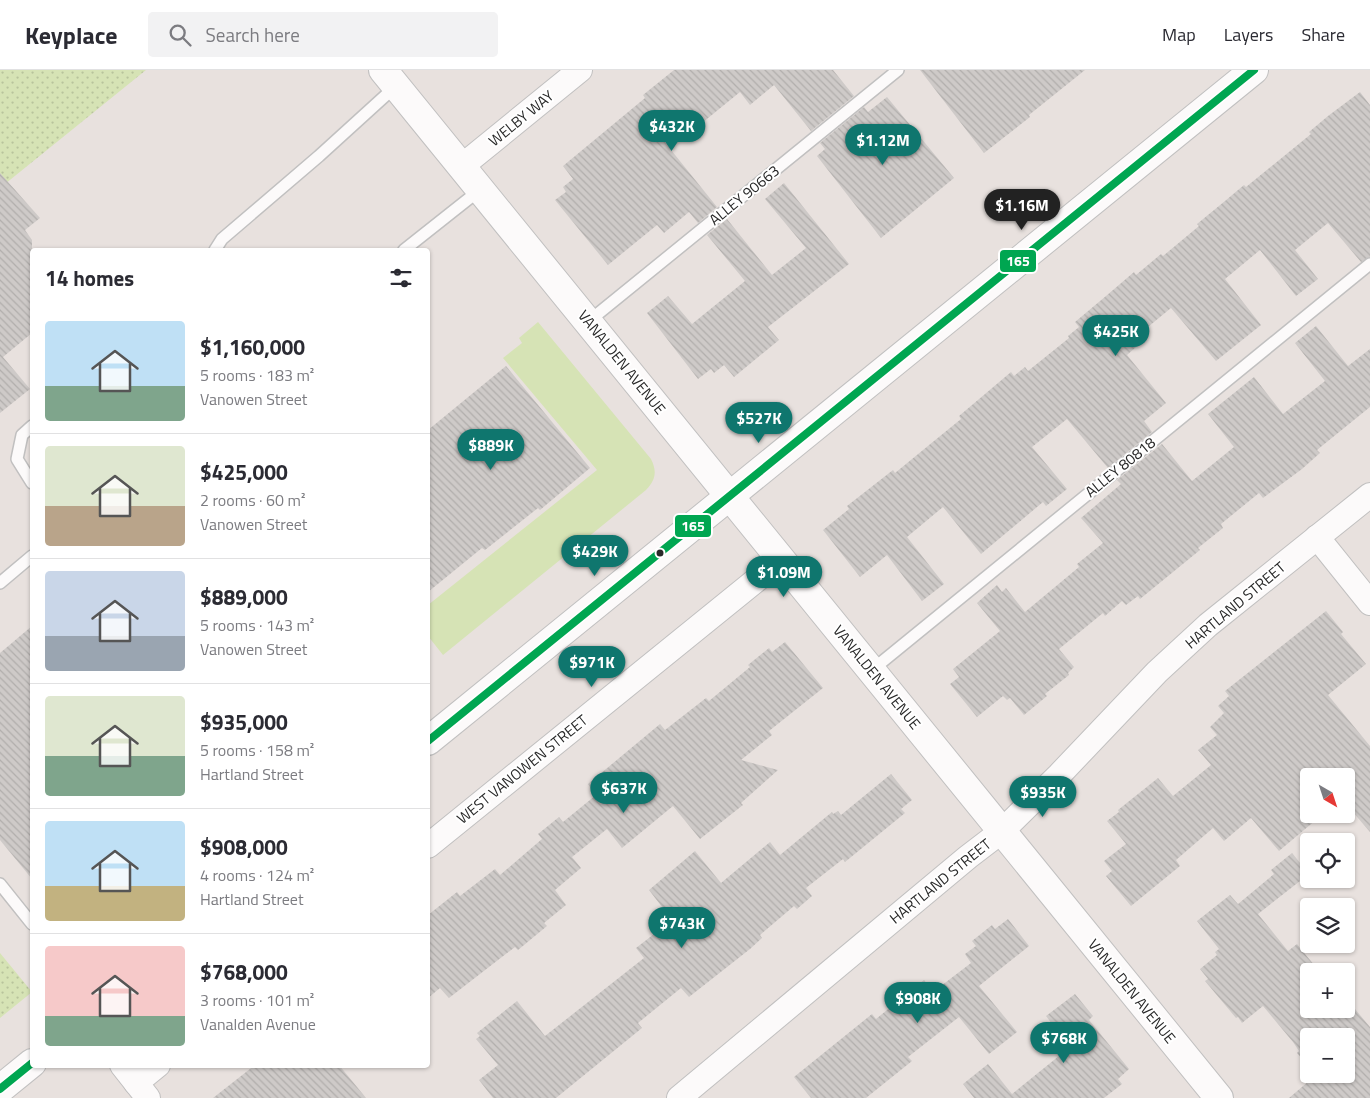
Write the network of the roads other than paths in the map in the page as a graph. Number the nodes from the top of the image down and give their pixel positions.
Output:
1 (580, 70) edge
2 (898, 70) edge
3 (1254, 70) edge
4 (390, 78) edge
5 (462, 166) junction
6 (481, 189) junction
7 (216, 248) edge
8 (407, 248) edge
9 (1370, 264) edge
10 (589, 321) junction
11 (30, 428) edge
12 (30, 480) edge
13 (1370, 495) edge
14 (729, 496) junction
15 (1317, 537) junction
16 (30, 558) edge
17 (781, 560) junction
18 (0, 583) edge
19 (1370, 603) edge
20 (871, 670) junction
21 (430, 739) edge
22 (1002, 831) junction
23 (430, 844) edge
24 (0, 884) edge
25 (30, 922) edge
26 (30, 1065) edge
27 (124, 1068) edge
28 (156, 1068) edge
29 (0, 1089) edge
30 (142, 1090) edge
31 (1217, 1097) edge
32 (679, 1098) edge

1 - 5 street, WELBY WAY
2 - 10 lane, ALLEY 90663
3 - 14 street
4 - 5 street, VANALDEN AVENUE
4 - 7 lane
5 - 6 street, VANALDEN AVENUE
6 - 8 lane
6 - 10 street, VANALDEN AVENUE
9 - 20 lane, ALLEY 80818
10 - 14 street, VANALDEN AVENUE
11 - 12 lane
13 - 15 street, HARTLAND STREET
14 - 17 street, VANALDEN AVENUE
14 - 21 street
15 - 19 street
15 - 22 street, HARTLAND STREET
16 - 18 lane
17 - 20 street, VANALDEN AVENUE
17 - 23 street, WEST VANOWEN STREET
20 - 22 street, VANALDEN AVENUE
22 - 31 street, VANALDEN AVENUE
22 - 32 street, HARTLAND STREET
24 - 25 lane
26 - 29 street
27 - 30 street
28 - 30 street

